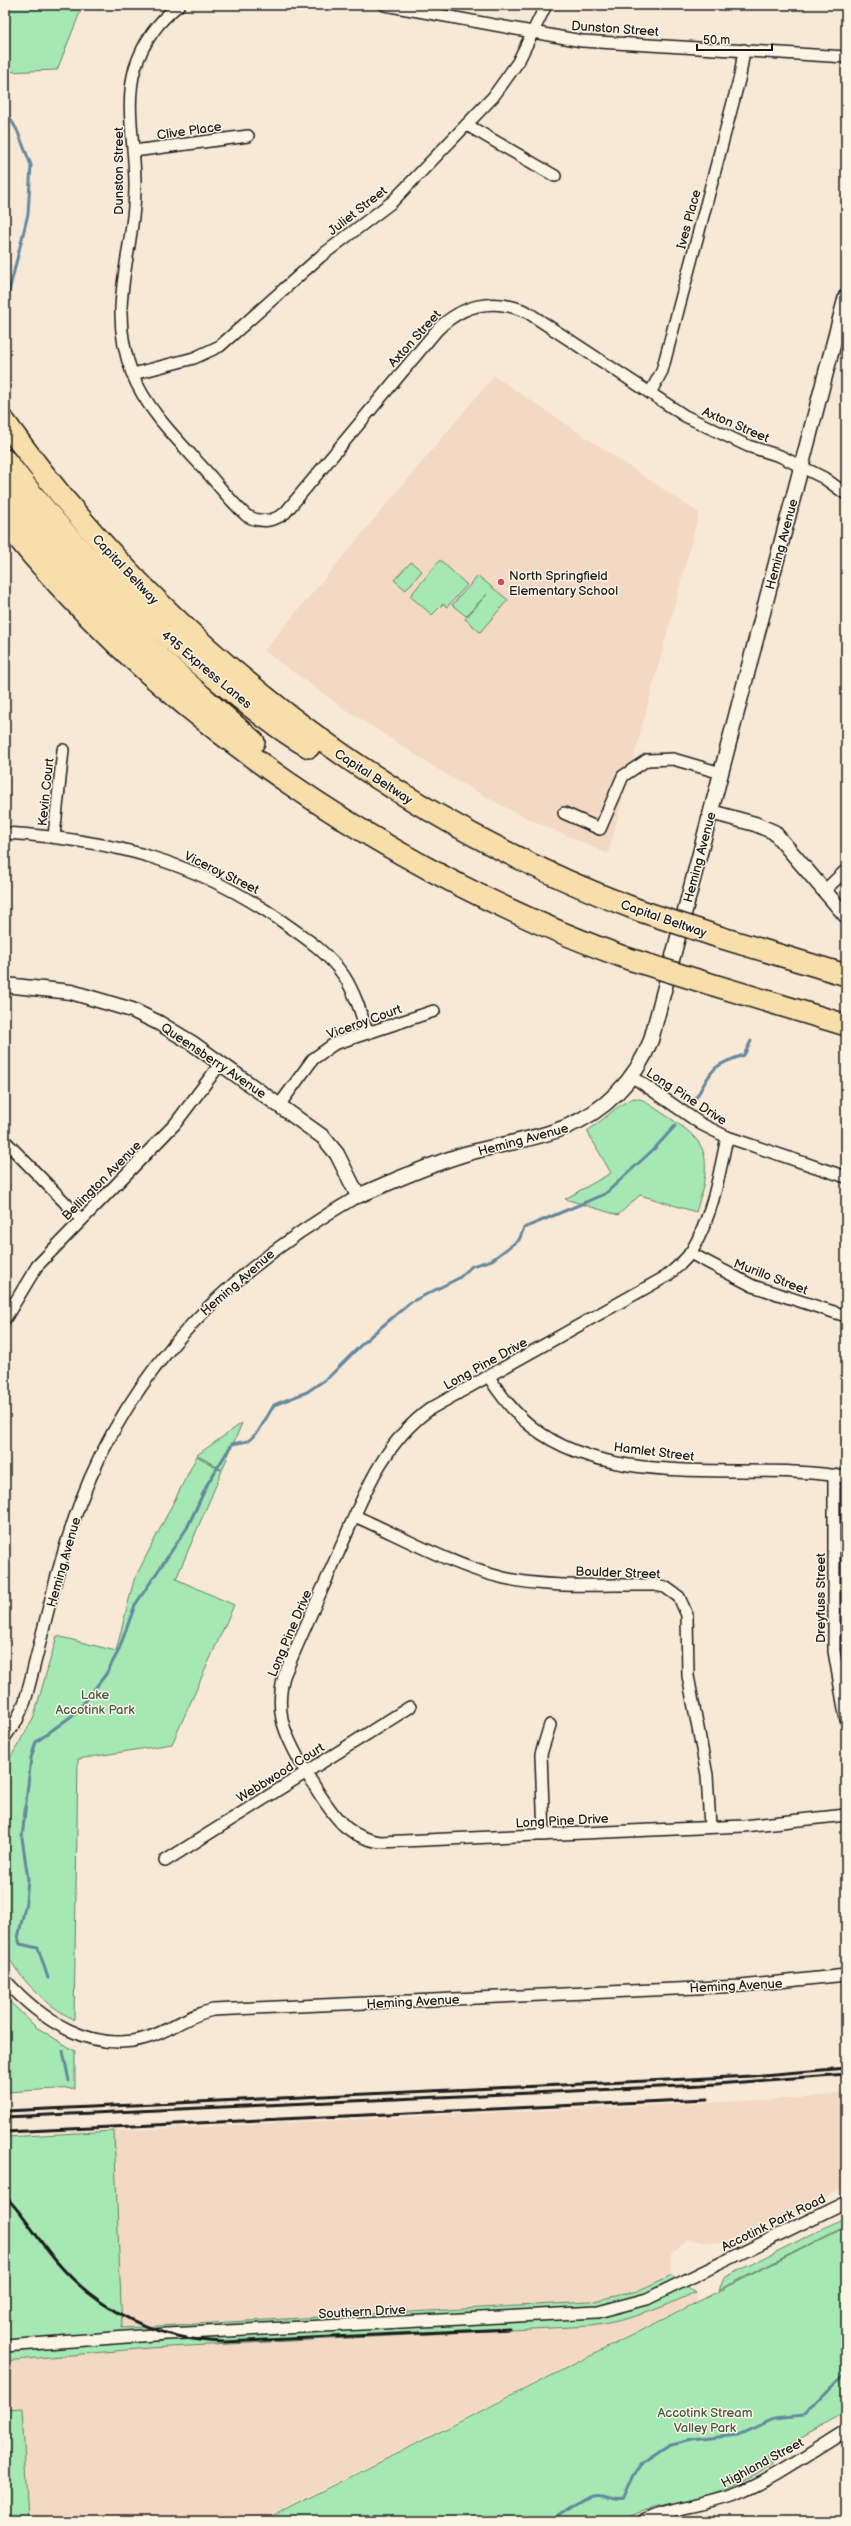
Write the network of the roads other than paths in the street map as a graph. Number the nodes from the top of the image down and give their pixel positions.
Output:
1 (179, 5) edge
2 (386, 5) edge
3 (546, 5) edge
4 (532, 33) junction
5 (744, 50) junction
6 (846, 57) edge
7 (467, 125) junction
8 (248, 136) dead end
9 (134, 151) junction
10 (555, 176) dead end
11 (846, 296) edge
12 (133, 374) junction
13 (650, 393) junction
14 (5, 422) edge
15 (5, 460) edge
16 (801, 467) junction
17 (5, 492) edge
18 (846, 494) edge
19 (5, 522) edge
20 (63, 750) dead end
21 (721, 773) junction
22 (711, 812) junction
23 (564, 813) dead end
24 (452, 824) junction
25 (5, 833) edge
26 (54, 836) junction
27 (380, 840) junction
28 (846, 870) edge
29 (824, 890) junction
30 (846, 916) edge
31 (846, 975) edge
32 (5, 985) edge
33 (434, 1011) dead end
34 (846, 1025) edge
35 (367, 1032) junction
36 (221, 1063) junction
37 (633, 1077) junction
38 (280, 1104) junction
39 (727, 1137) junction
40 (5, 1141) edge
41 (846, 1177) edge
42 (358, 1196) junction
43 (81, 1219) junction
44 (690, 1253) junction
45 (846, 1316) edge
46 (5, 1319) edge
47 (488, 1377) junction
48 (834, 1475) junction
49 (846, 1477) edge
50 (355, 1516) junction
51 (410, 1707) dead end
52 (846, 1720) edge
53 (550, 1725) dead end
54 (5, 1735) edge
55 (307, 1771) junction
56 (846, 1815) edge
57 (710, 1828) junction
58 (544, 1835) junction
59 (165, 1861) dead end
60 (846, 1975) edge
61 (5, 1980) edge
62 (846, 2202) edge
63 (711, 2266) joint
64 (5, 2346) edge
65 (845, 2434) edge
66 (642, 2521) edge

1 - 9 street, Dunston Street
2 - 4 street, Dunston Street
3 - 4 street, Juliet Street
4 - 5 street, Dunston Street
4 - 7 street, Juliet Street
5 - 6 street, Dunston Street
5 - 13 street, Ives Place
7 - 10 street
7 - 12 street, Juliet Street
8 - 9 street, Clive Place
9 - 12 street, Dunston Street
11 - 16 street, Heming Avenue
12 - 13 street, Axton Street
13 - 16 street, Axton Street
14 - 24 highway, Capital Beltway
15 - 24 highway, 495 Express Lanes
16 - 18 street, Axton Street
16 - 21 street, Heming Avenue
17 - 27 highway, 495 Express Lanes
19 - 27 highway
20 - 26 street, Kevin Court
21 - 22 street, Heming Avenue
21 - 23 street
22 - 29 street
22 - 37 street, Heming Avenue
24 - 31 highway, Capital Beltway, bridge
25 - 26 street, Viceroy Street
26 - 35 street, Viceroy Street
27 - 34 highway, bridge
28 - 29 street
29 - 30 street
32 - 36 street, Queensberry Avenue
33 - 35 street, Viceroy Court
35 - 38 street, Viceroy Court
36 - 38 street, Queensberry Avenue
36 - 43 street, Bellington Avenue
37 - 39 street, Long Pine Drive
37 - 42 street, Heming Avenue
38 - 42 street, Queensberry Avenue
39 - 41 street, Long Pine Drive
39 - 44 street, Long Pine Drive
40 - 43 street
42 - 54 street, Heming Avenue
43 - 46 street, Bellington Avenue
44 - 45 street, Murillo Street
44 - 47 street, Long Pine Drive
47 - 48 street, Hamlet Street
47 - 50 street, Long Pine Drive
48 - 49 street, Hamlet Street
48 - 52 street, Dreyfuss Street
50 - 55 street, Long Pine Drive
50 - 57 street, Boulder Street
51 - 55 street, Webbwood Court
53 - 58 street
55 - 58 street, Long Pine Drive
55 - 59 street, Webbwood Court
56 - 57 street, Long Pine Drive
57 - 58 street, Long Pine Drive
60 - 61 street, Heming Avenue
62 - 63 street, Accotink Park Road
63 - 64 street, Southern Drive
65 - 66 street, Highland Street

